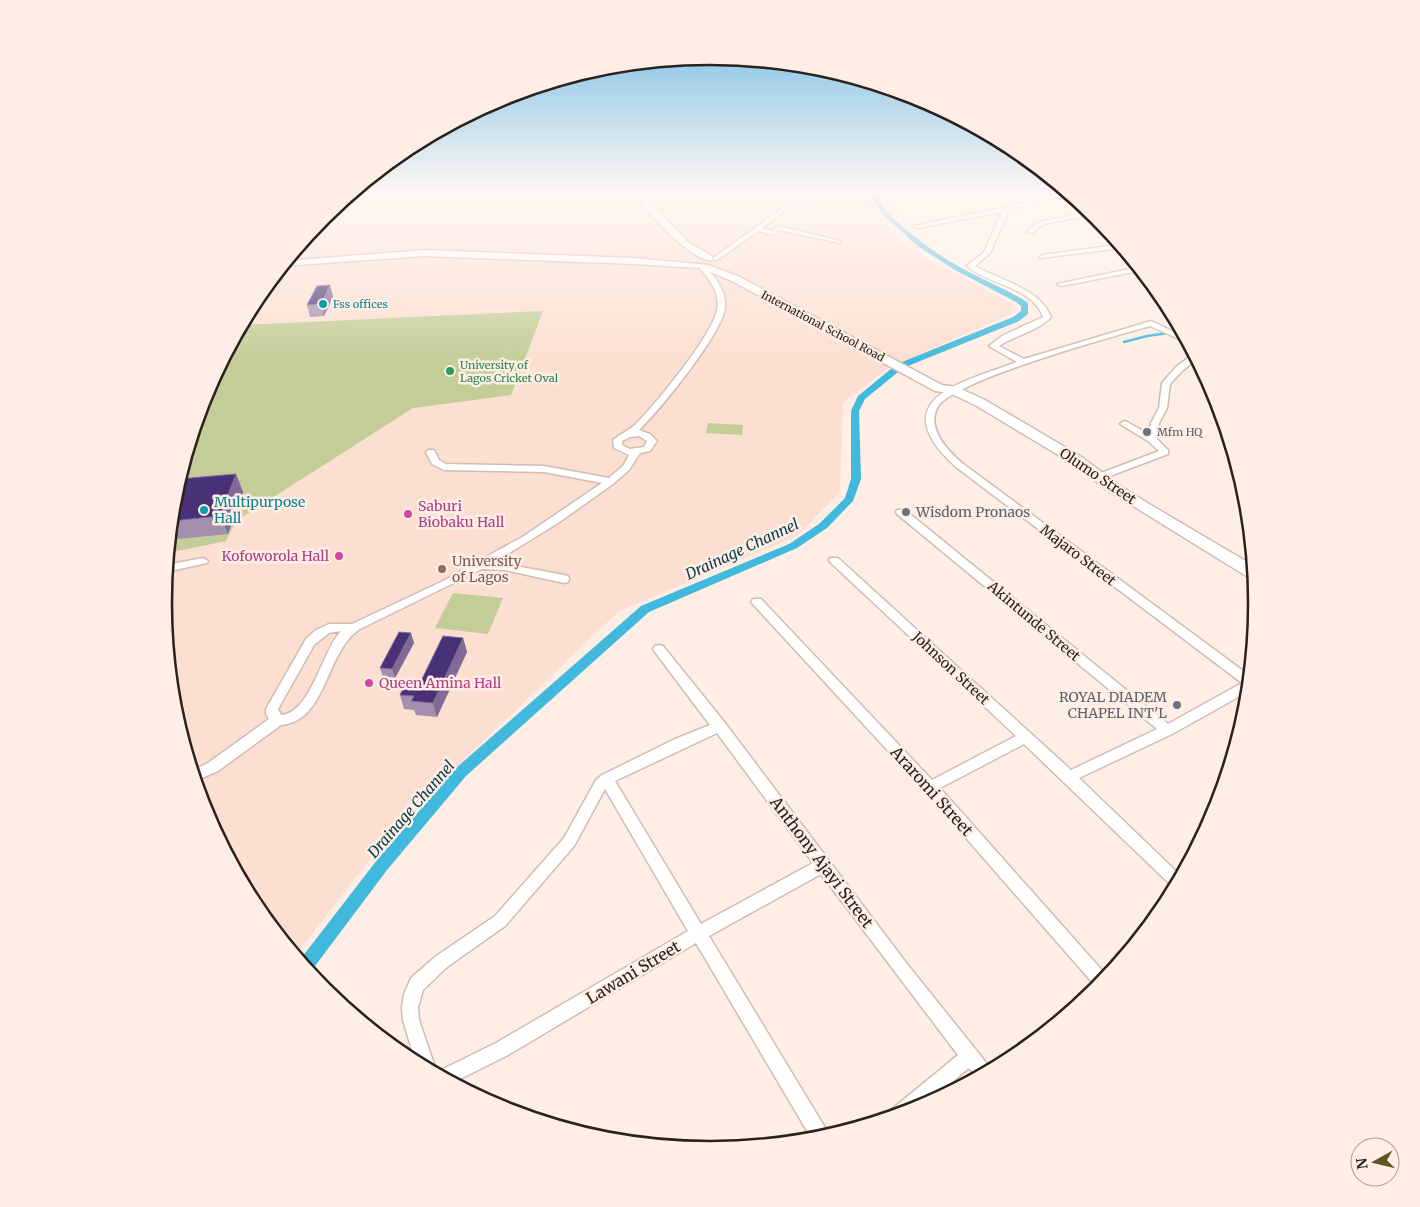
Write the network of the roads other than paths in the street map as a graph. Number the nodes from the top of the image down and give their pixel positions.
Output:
1 (433, 250) edge
2 (453, 250) edge
3 (690, 250) edge
4 (692, 250) edge
5 (723, 250) edge
6 (988, 250) edge
7 (1085, 250) edge
8 (1042, 257) dead end
9 (296, 259) edge
10 (705, 262) junction
11 (293, 263) edge
12 (1133, 270) edge
13 (727, 275) junction
14 (713, 278) junction
15 (1061, 284) dead end
16 (1178, 337) edge
17 (1190, 360) edge
18 (897, 362) junction
19 (1024, 362) junction
20 (946, 387) junction
21 (1124, 424) dead end
22 (631, 433) junction
23 (1151, 439) junction
24 (431, 452) dead end
25 (636, 452) junction
26 (1099, 477) junction
27 (609, 481) junction
28 (901, 512) dead end
29 (834, 560) dead end
30 (202, 561) dead end
31 (481, 566) junction
32 (173, 567) edge
33 (1247, 569) edge
34 (564, 579) dead end
35 (757, 602) dead end
36 (354, 628) junction
37 (659, 649) dead end
38 (1243, 680) edge
39 (1242, 688) edge
40 (278, 720) junction
41 (720, 726) junction
42 (1167, 730) junction
43 (1026, 737) junction
44 (199, 773) edge
45 (1069, 777) junction
46 (607, 779) junction
47 (930, 787) junction
48 (823, 866) junction
49 (1173, 878) edge
50 (699, 933) junction
51 (1098, 977) edge
52 (970, 1056) junction
53 (422, 1058) edge
54 (981, 1069) edge
55 (449, 1074) edge
56 (915, 1101) edge
57 (818, 1131) edge

1 - 9 street
2 - 10 street
3 - 10 street
4 - 10 street
5 - 10 street
6 - 19 street
7 - 8 street
10 - 11 street
10 - 13 street, International School Road
10 - 14 street
10 - 18 street, International School Road
12 - 15 street
13 - 14 street
13 - 18 street, International School Road
14 - 22 street
16 - 19 street, Majaro Street
17 - 23 street
18 - 20 street, International School Road
19 - 20 street, Majaro Street
20 - 26 street, Olumo Street
20 - 38 street, Majaro Street
21 - 23 street
22 - 25 street
22 - 25 street
23 - 26 street
24 - 27 street
25 - 27 street
26 - 33 street, Olumo Street
27 - 31 street
28 - 42 street, Akintunde Street
29 - 43 street, Johnson Street
30 - 32 street
31 - 34 street
31 - 36 street
35 - 47 street, Araromi Street
36 - 40 street
36 - 40 street
37 - 41 street, Anthony Ajayi Street
39 - 42 street
40 - 44 street
41 - 46 street
41 - 48 street, Anthony Ajayi Street
42 - 45 street
43 - 45 street, Johnson Street
43 - 47 street
45 - 49 street, Johnson Street
46 - 50 street
46 - 53 street
47 - 51 street, Araromi Street
48 - 50 street, Lawani Street
48 - 52 street, Anthony Ajayi Street
50 - 55 street, Lawani Street
50 - 57 street
52 - 54 street, Anthony Ajayi Street
52 - 56 street

